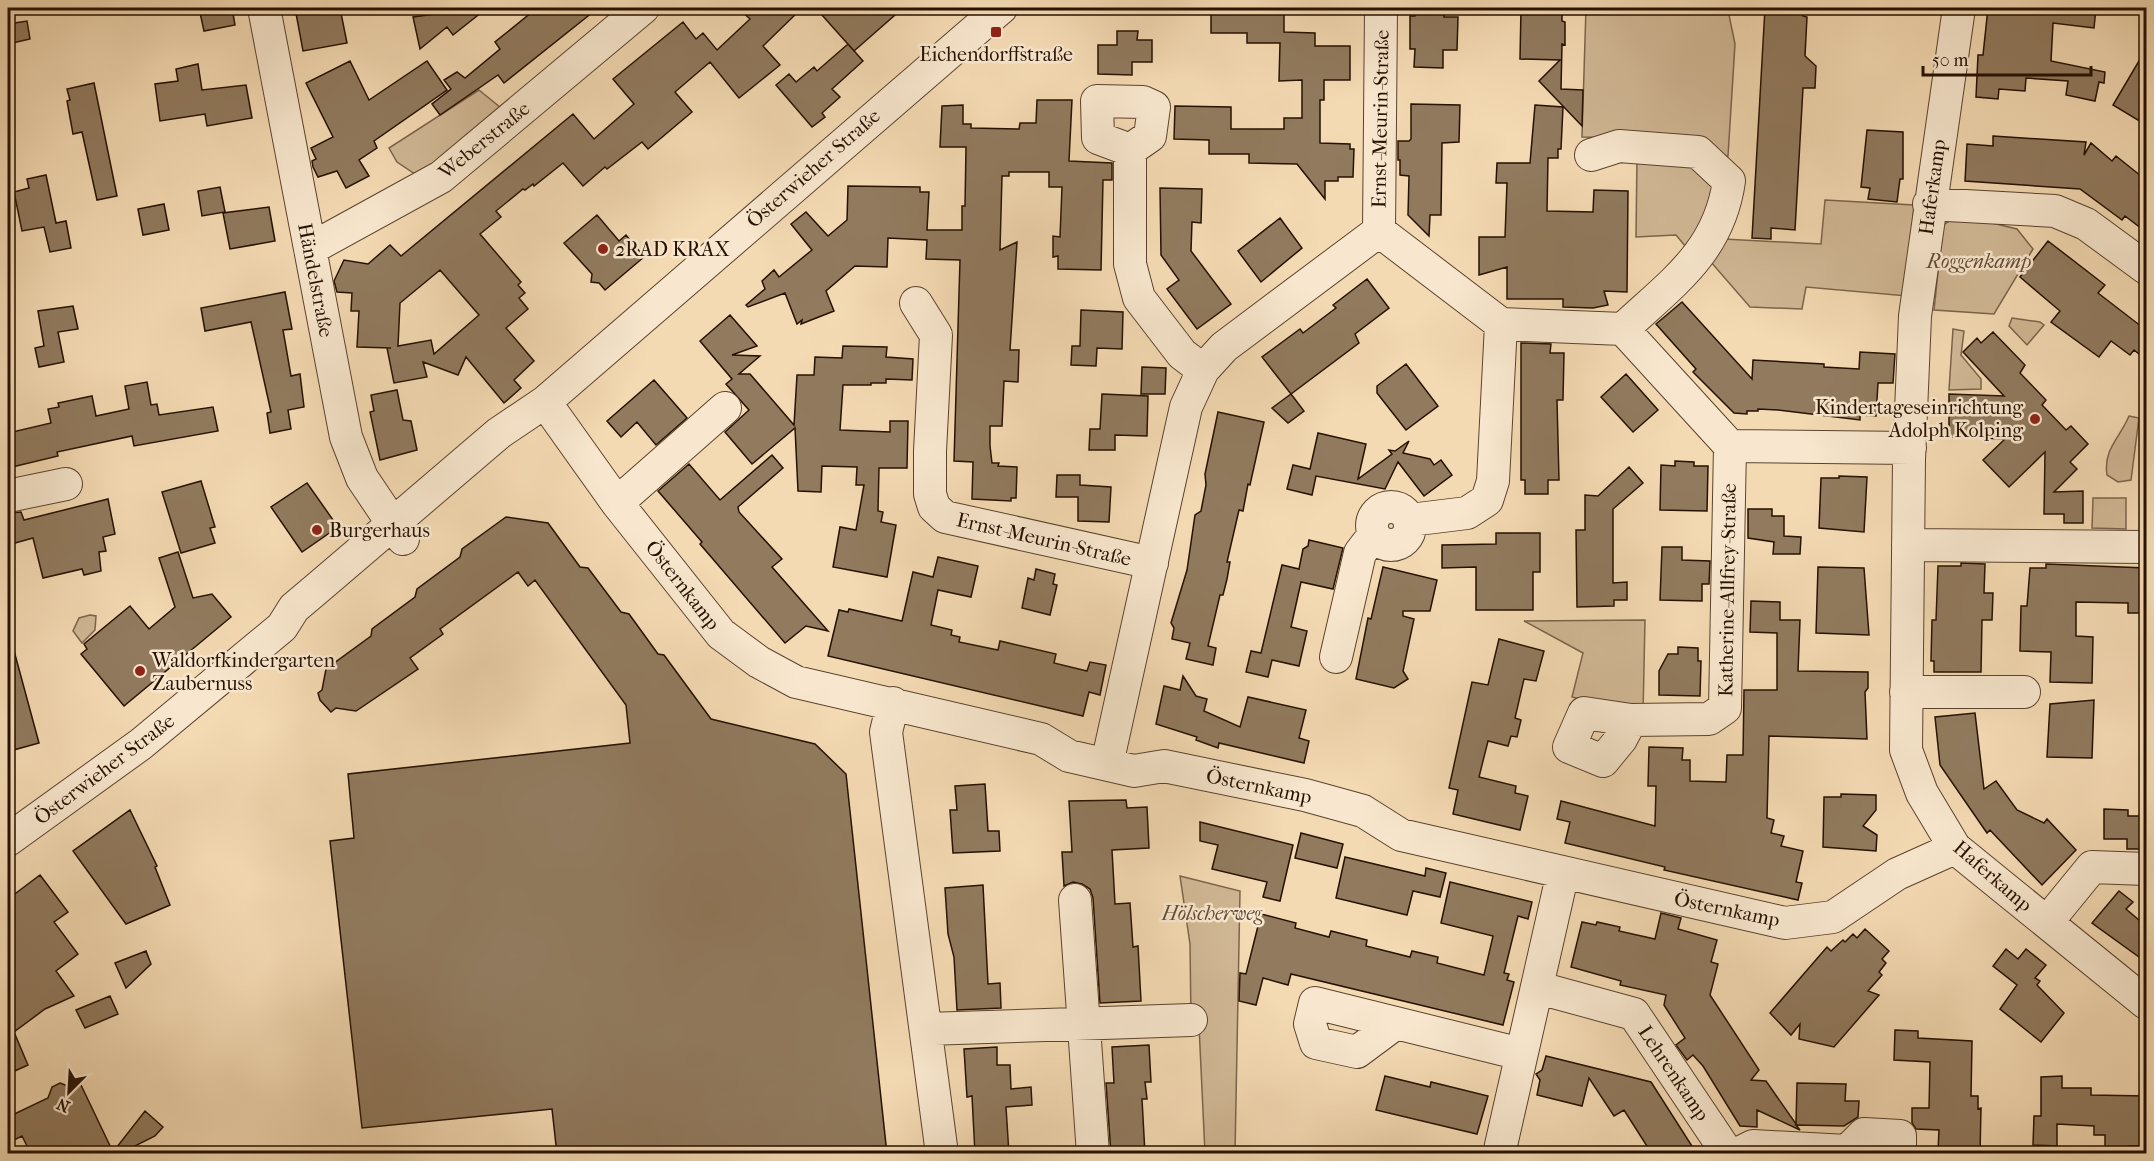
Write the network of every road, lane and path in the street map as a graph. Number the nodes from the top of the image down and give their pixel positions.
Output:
1 (264, 8) edge
2 (643, 8) edge
3 (1001, 8) edge
4 (1381, 8) edge
5 (1959, 8) edge
6 (1130, 150) dead end
7 (1591, 155) dead end
8 (1929, 204) junction
9 (1378, 231) junction
10 (310, 249) junction
11 (2146, 268) edge
12 (916, 303) dead end
13 (1501, 324) junction
14 (1623, 329) junction
15 (1203, 370) junction
16 (545, 402) junction
17 (725, 408) dead end
18 (1730, 446) junction
19 (1910, 448) junction
20 (66, 484) dead end
21 (8, 496) edge
22 (617, 502) junction
23 (398, 532) junction
24 (1908, 545) junction
25 (2146, 547) edge
26 (1152, 563) junction
27 (1336, 657) dead end
28 (1906, 692) junction
29 (2024, 692) dead end
30 (893, 703) junction
31 (1631, 720) dead end
32 (1107, 764) junction
33 (8, 840) edge
34 (1955, 848) junction
35 (2146, 869) edge
36 (1563, 872) junction
37 (1075, 900) dead end
38 (2047, 922) junction
39 (1539, 988) junction
40 (2146, 1003) edge
41 (1191, 1020) dead end
42 (1396, 1023) dead end
43 (1084, 1024) junction
44 (927, 1029) junction
45 (1521, 1054) junction
46 (1848, 1152) edge
47 (942, 1154) edge
48 (1094, 1154) edge
49 (1499, 1154) edge
50 (1728, 1154) edge
51 (1737, 1154) edge
52 (1900, 1154) edge

1 - 10 street, Händelstraße
2 - 10 street, Weberstraße
3 - 16 street, Österwieher Straße
4 - 9 street, Ernst-Meurin-Straße
5 - 8 street, Haferkamp
6 - 15 street
7 - 14 street
8 - 11 street
8 - 19 street, Haferkamp
9 - 13 street, Ernst-Meurin-Straße
9 - 15 street, Ernst-Meurin-Straße
10 - 23 street, Händelstraße
12 - 26 street, Ernst-Meurin-Straße
13 - 14 street
13 - 27 street
14 - 18 street
15 - 26 street, Ernst-Meurin-Straße
16 - 22 street, Östernkamp
16 - 23 street, Österwieher Straße
17 - 22 street
18 - 19 street
18 - 31 street, Katherine-Allfrey-Straße
19 - 24 street, Haferkamp
20 - 21 street
22 - 30 street, Östernkamp
23 - 33 street, Österwieher Straße
24 - 25 street
24 - 28 street, Haferkamp
26 - 32 street, Ernst-Meurin-Straße
28 - 29 street
28 - 34 street, Haferkamp
30 - 32 street, Östernkamp
30 - 44 street
32 - 36 street, Östernkamp
34 - 36 street, Östernkamp
34 - 38 street, Haferkamp
35 - 38 street, Haferkamp
36 - 39 street
37 - 43 street
38 - 40 street, Haferkamp
39 - 45 street
39 - 50 street, Lehrenkamp
41 - 43 street
42 - 45 street
43 - 44 street
43 - 48 street
44 - 47 street
45 - 49 street
46 - 51 street
46 - 52 street

